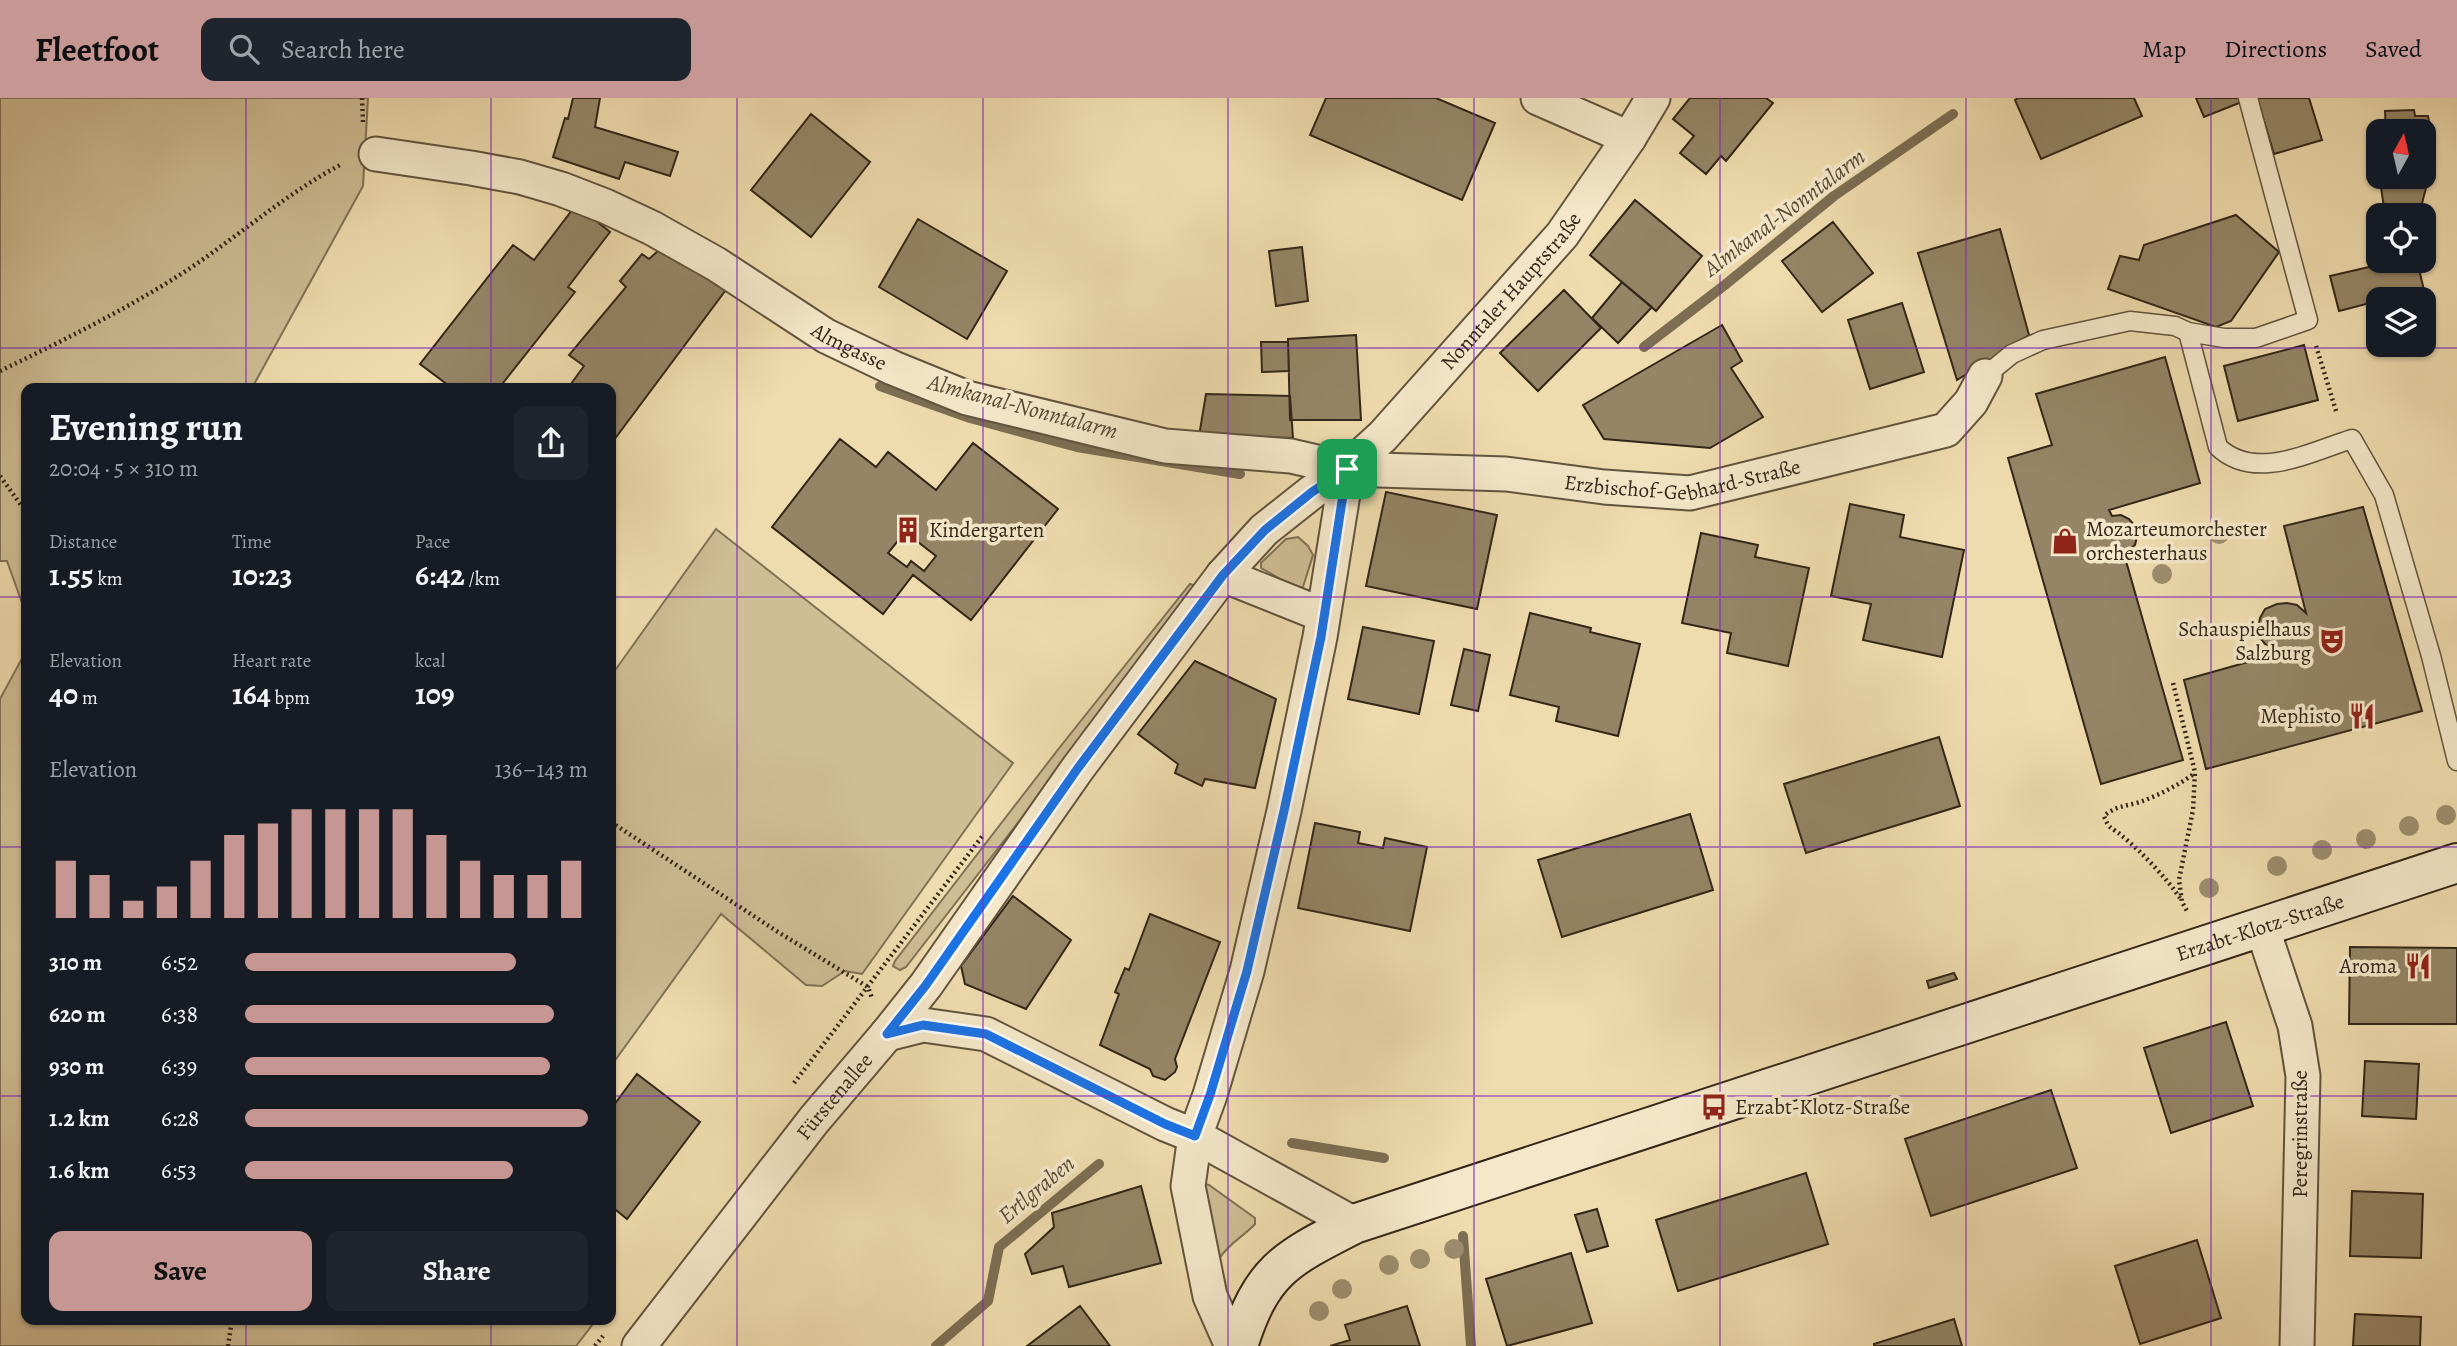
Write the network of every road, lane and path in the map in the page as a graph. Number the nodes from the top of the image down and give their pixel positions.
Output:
1 (1538, 98) edge
2 (1653, 98) edge
3 (2248, 98) edge
4 (1629, 138) junction
5 (376, 154) joint
6 (2308, 320) junction
7 (2188, 332) junction
8 (0, 371) edge
9 (1985, 376) joint
10 (2352, 439) junction
11 (1347, 469) junction
12 (0, 476) edge
13 (21, 505) edge
14 (1223, 575) junction
15 (1323, 615) junction
16 (2173, 683) dead end
17 (2457, 761) edge
18 (2195, 772) junction
19 (616, 825) edge
20 (987, 830) dead end
21 (2457, 863) edge
22 (2182, 902) junction
23 (2262, 927) junction
24 (2201, 947) junction
25 (868, 987) junction
26 (873, 1000) dead end
27 (887, 1034) junction
28 (788, 1091) dead end
29 (1195, 1136) junction
30 (1354, 1224) junction
31 (231, 1325) edge
32 (603, 1336) dead end
33 (228, 1346) edge
34 (595, 1346) edge
35 (639, 1346) edge
36 (1232, 1346) edge
37 (1238, 1346) edge
38 (2297, 1346) edge

1 - 4 street
2 - 4 street, Nonntaler Hauptstraße
3 - 6 lane
4 - 11 street, Nonntaler Hauptstraße
5 - 8 path
5 - 11 street, Almgasse
6 - 7 lane
6 - 10 path
7 - 9 lane
7 - 10 lane
9 - 11 street, Erzbischof-Gebhard-Straße
10 - 17 lane
11 - 14 street, Nonntaler Hauptstraße
11 - 15 street
12 - 13 path
14 - 15 street
14 - 27 street, Fürstenallee
15 - 29 street
16 - 18 path
18 - 22 path
18 - 22 path
19 - 25 path
20 - 25 path
21 - 23 main road, Erzabt-Klotz-Straße
22 - 24 path
23 - 24 main road, Erzabt-Klotz-Straße
23 - 38 street, Peregrinstraße
24 - 30 main road, Erzabt-Klotz-Straße
25 - 26 path
25 - 28 path
27 - 29 street
27 - 35 street, Fürstenallee
29 - 30 street
29 - 36 street
30 - 37 main road
31 - 33 path
32 - 34 path

